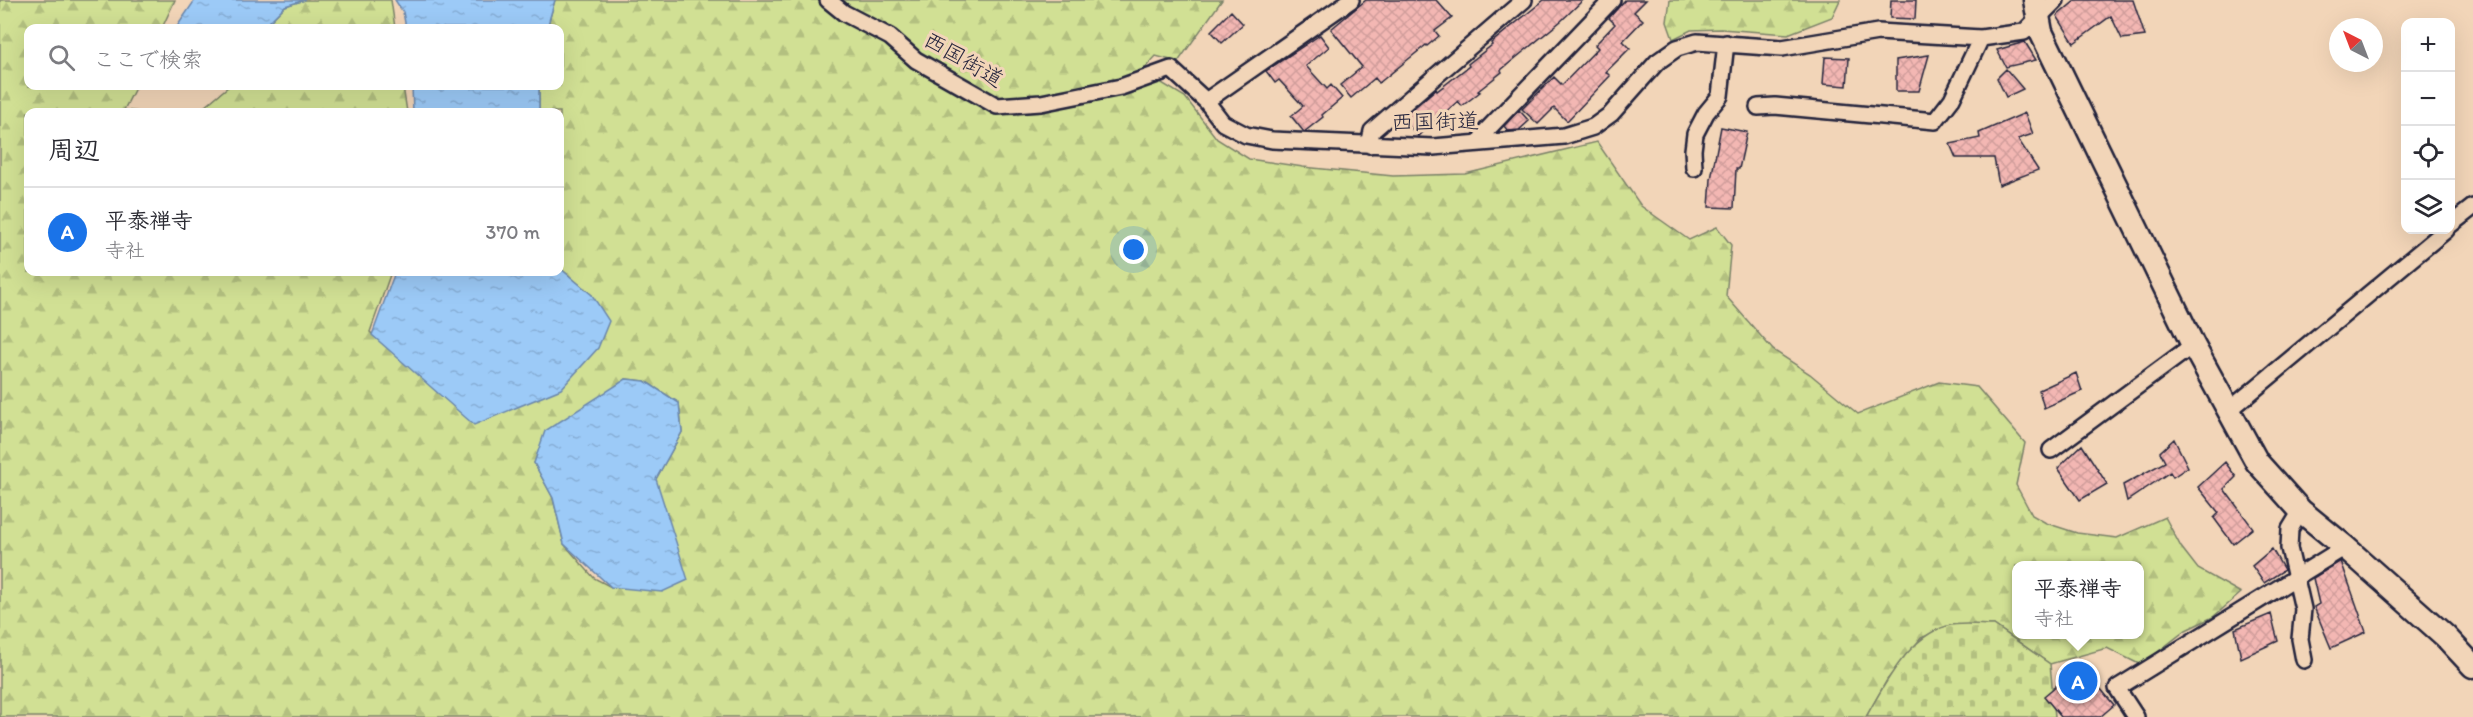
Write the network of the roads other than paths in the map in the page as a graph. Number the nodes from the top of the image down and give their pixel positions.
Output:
1 (828, 0) edge
2 (1352, 0) edge
3 (1524, 0) edge
4 (1612, 0) edge
5 (2056, 0) edge
6 (2037, 9) edge
7 (1981, 38) junction
8 (1726, 43) junction
9 (1206, 100) junction
10 (1758, 107) dead end
11 (1479, 143) junction
12 (1369, 145) junction
13 (1694, 168) dead end
14 (2473, 207) edge
15 (2455, 222) edge
16 (2441, 234) edge
17 (2193, 345) junction
18 (2228, 412) junction
19 (2051, 450) dead end
20 (2301, 511) junction
21 (2345, 547) junction
22 (2295, 578) junction
23 (2304, 660) dead end
24 (2473, 666) edge
25 (2136, 717) edge

1 - 9 street, 西国街道
2 - 9 street
3 - 12 street
4 - 11 street
5 - 6 street, 西国街道
6 - 7 street, 西国街道
6 - 17 street
7 - 8 street, 西国街道
7 - 10 street
8 - 11 street, 西国街道
8 - 13 street
9 - 12 street, 西国街道
11 - 12 street, 西国街道
14 - 15 street
16 - 18 street
17 - 18 street
17 - 19 street
18 - 20 street
20 - 21 street
20 - 22 street
21 - 22 street
21 - 24 street
22 - 23 street
22 - 25 street

